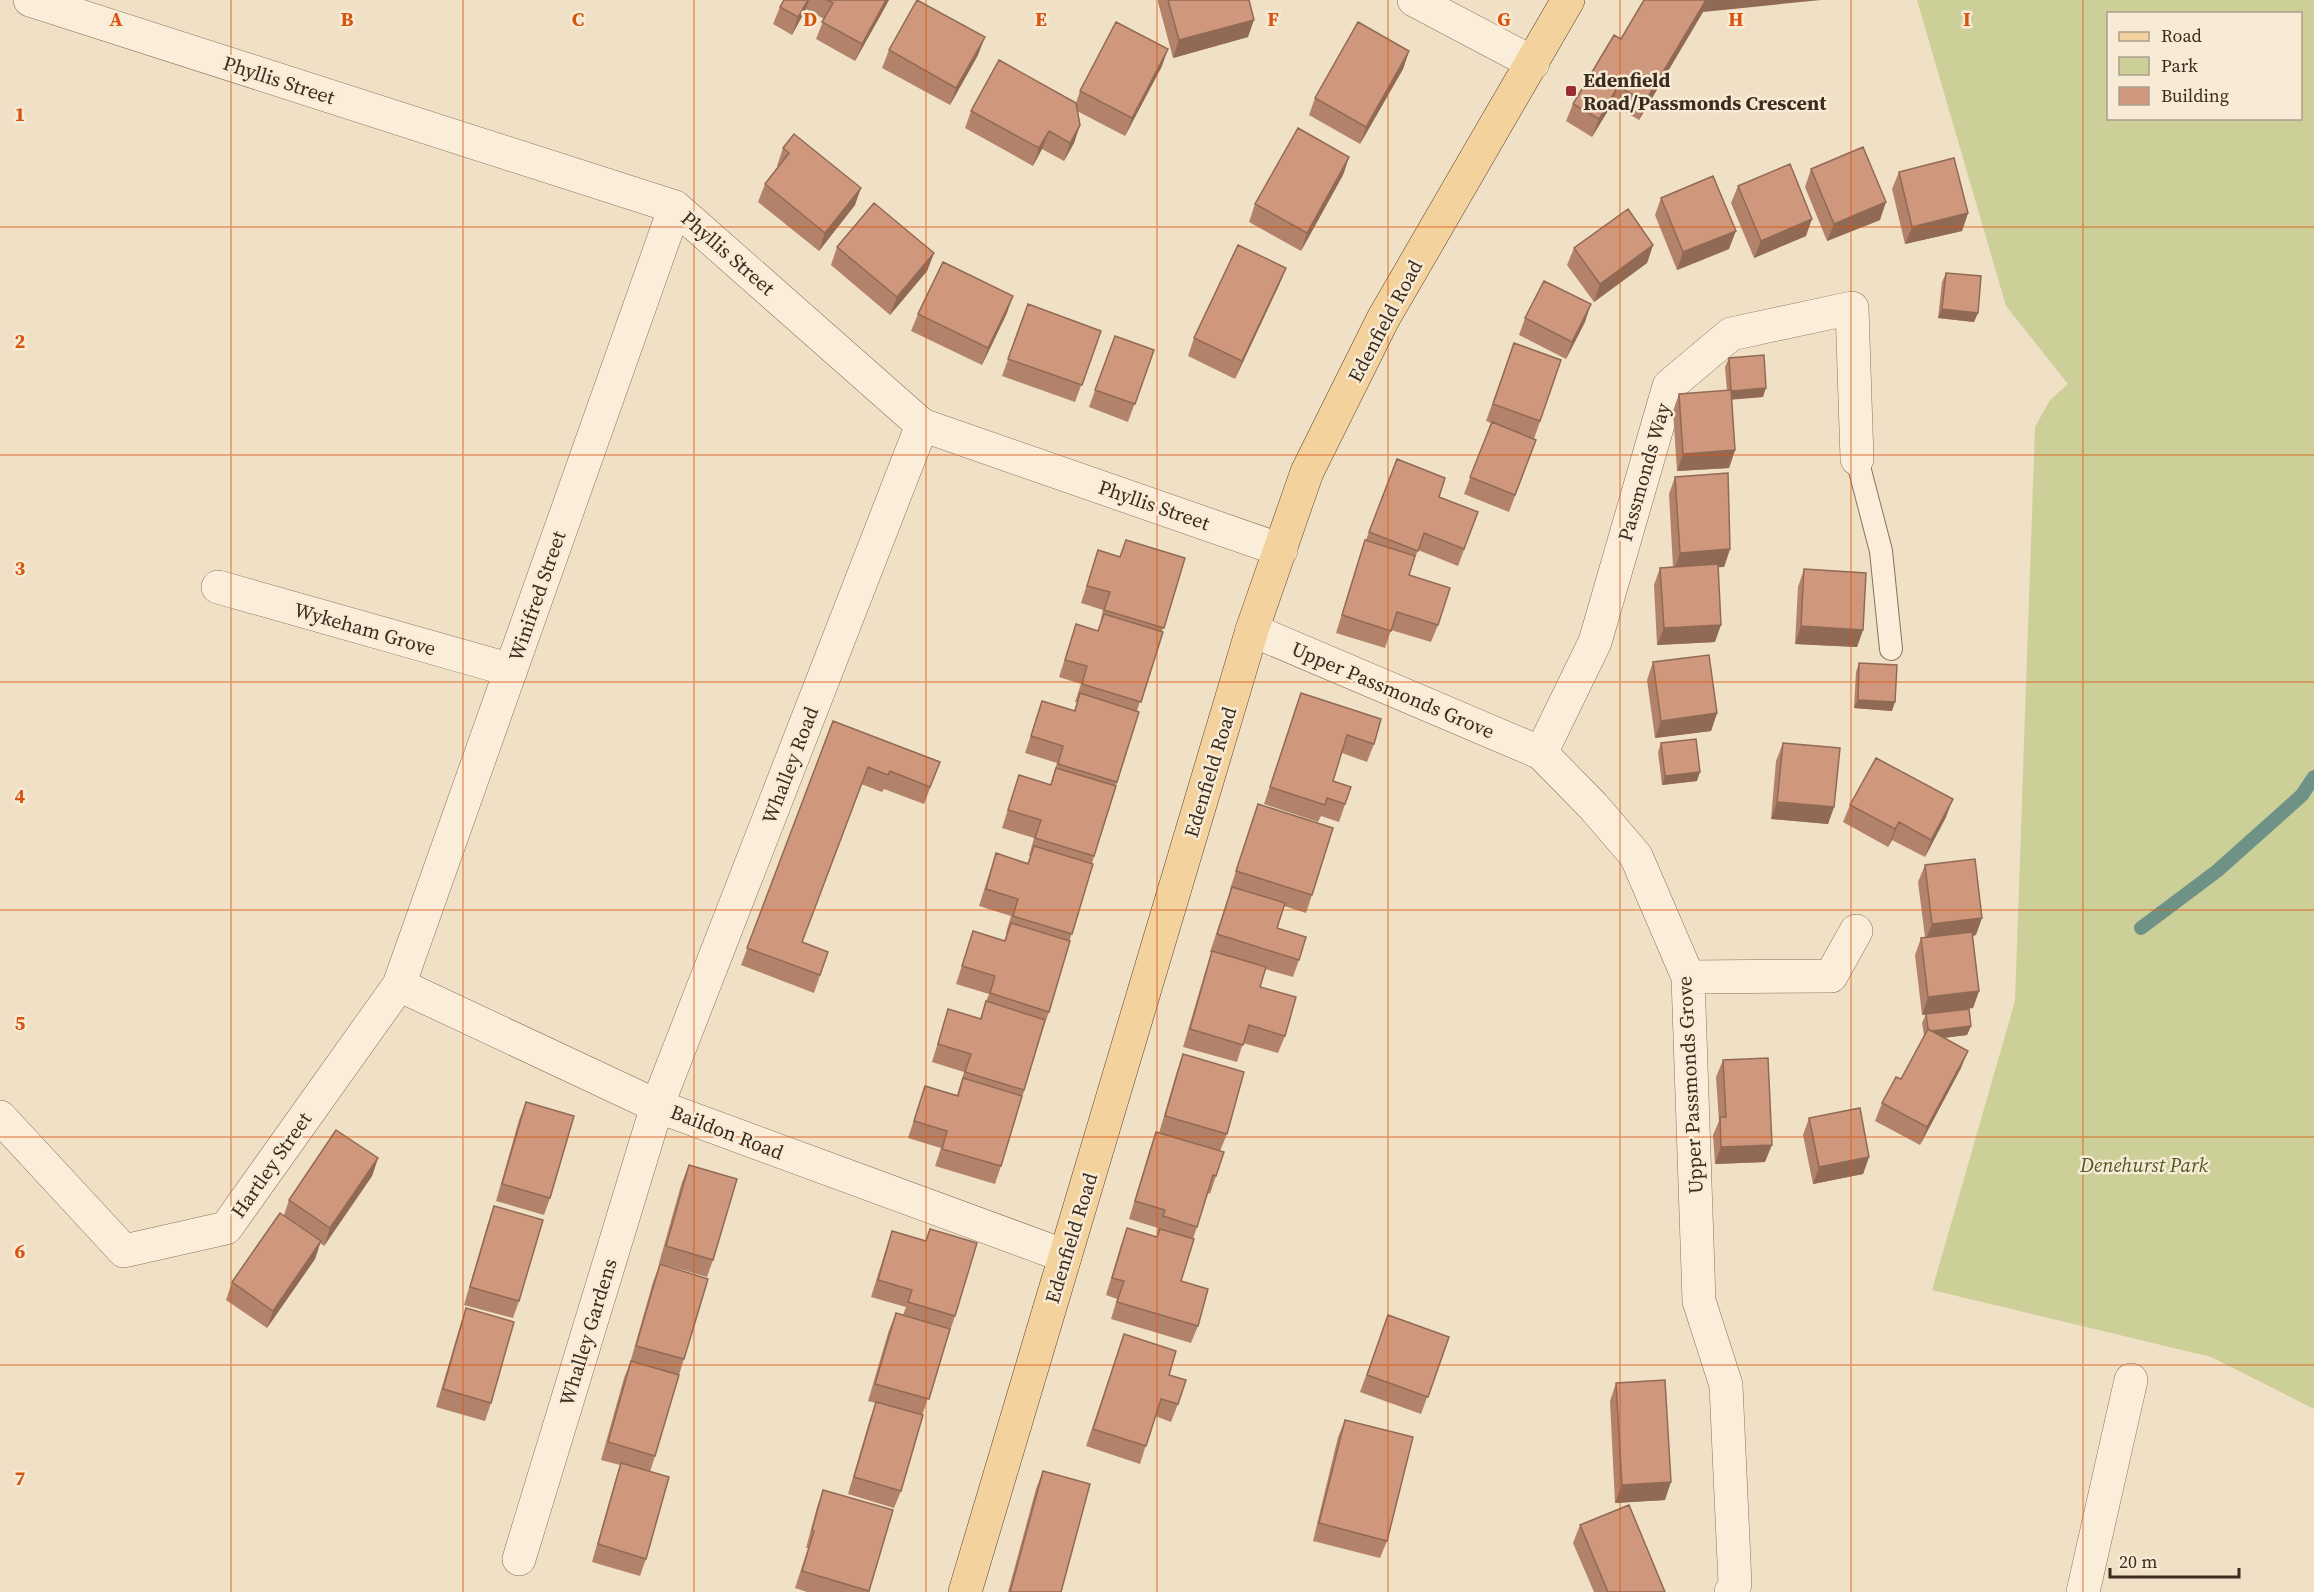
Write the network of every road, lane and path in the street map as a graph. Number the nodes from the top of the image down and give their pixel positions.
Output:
1 (30, 0) edge
2 (1414, 0) edge
3 (1569, 0) edge
4 (1533, 63) junction
5 (675, 207) junction
6 (922, 424) junction
7 (1857, 459) joint
8 (1281, 549) junction
9 (218, 587) dead end
10 (1252, 630) junction
11 (1891, 649) dead end
12 (511, 670) junction
13 (1541, 753) junction
14 (1856, 931) dead end
15 (1688, 977) junction
16 (399, 985) junction
17 (657, 1106) junction
18 (0, 1117) edge
19 (1065, 1256) junction
20 (2131, 1380) dead end
21 (519, 1558) dead end
22 (965, 1592) edge
23 (1731, 1592) edge
24 (2083, 1592) edge

1 - 5 street, Phyllis Street
2 - 4 street
3 - 4 main road, Edenfield Road
4 - 8 main road, Edenfield Road
5 - 6 street, Phyllis Street
5 - 12 street, Winifred Street
6 - 8 street, Phyllis Street
6 - 17 street, Whalley Road
7 - 11 lane
7 - 13 street, Passmonds Way
8 - 10 main road, Edenfield Road
9 - 12 street, Wykeham Grove
10 - 13 street, Upper Passmonds Grove
10 - 19 main road, Edenfield Road
12 - 16 street, Winifred Street
13 - 15 street, Upper Passmonds Grove
14 - 15 street
15 - 23 street, Upper Passmonds Grove
16 - 17 street, Baildon Road
16 - 18 street, Hartley Street
17 - 19 street, Baildon Road
17 - 21 street, Whalley Gardens
19 - 22 main road, Edenfield Road
20 - 24 street

